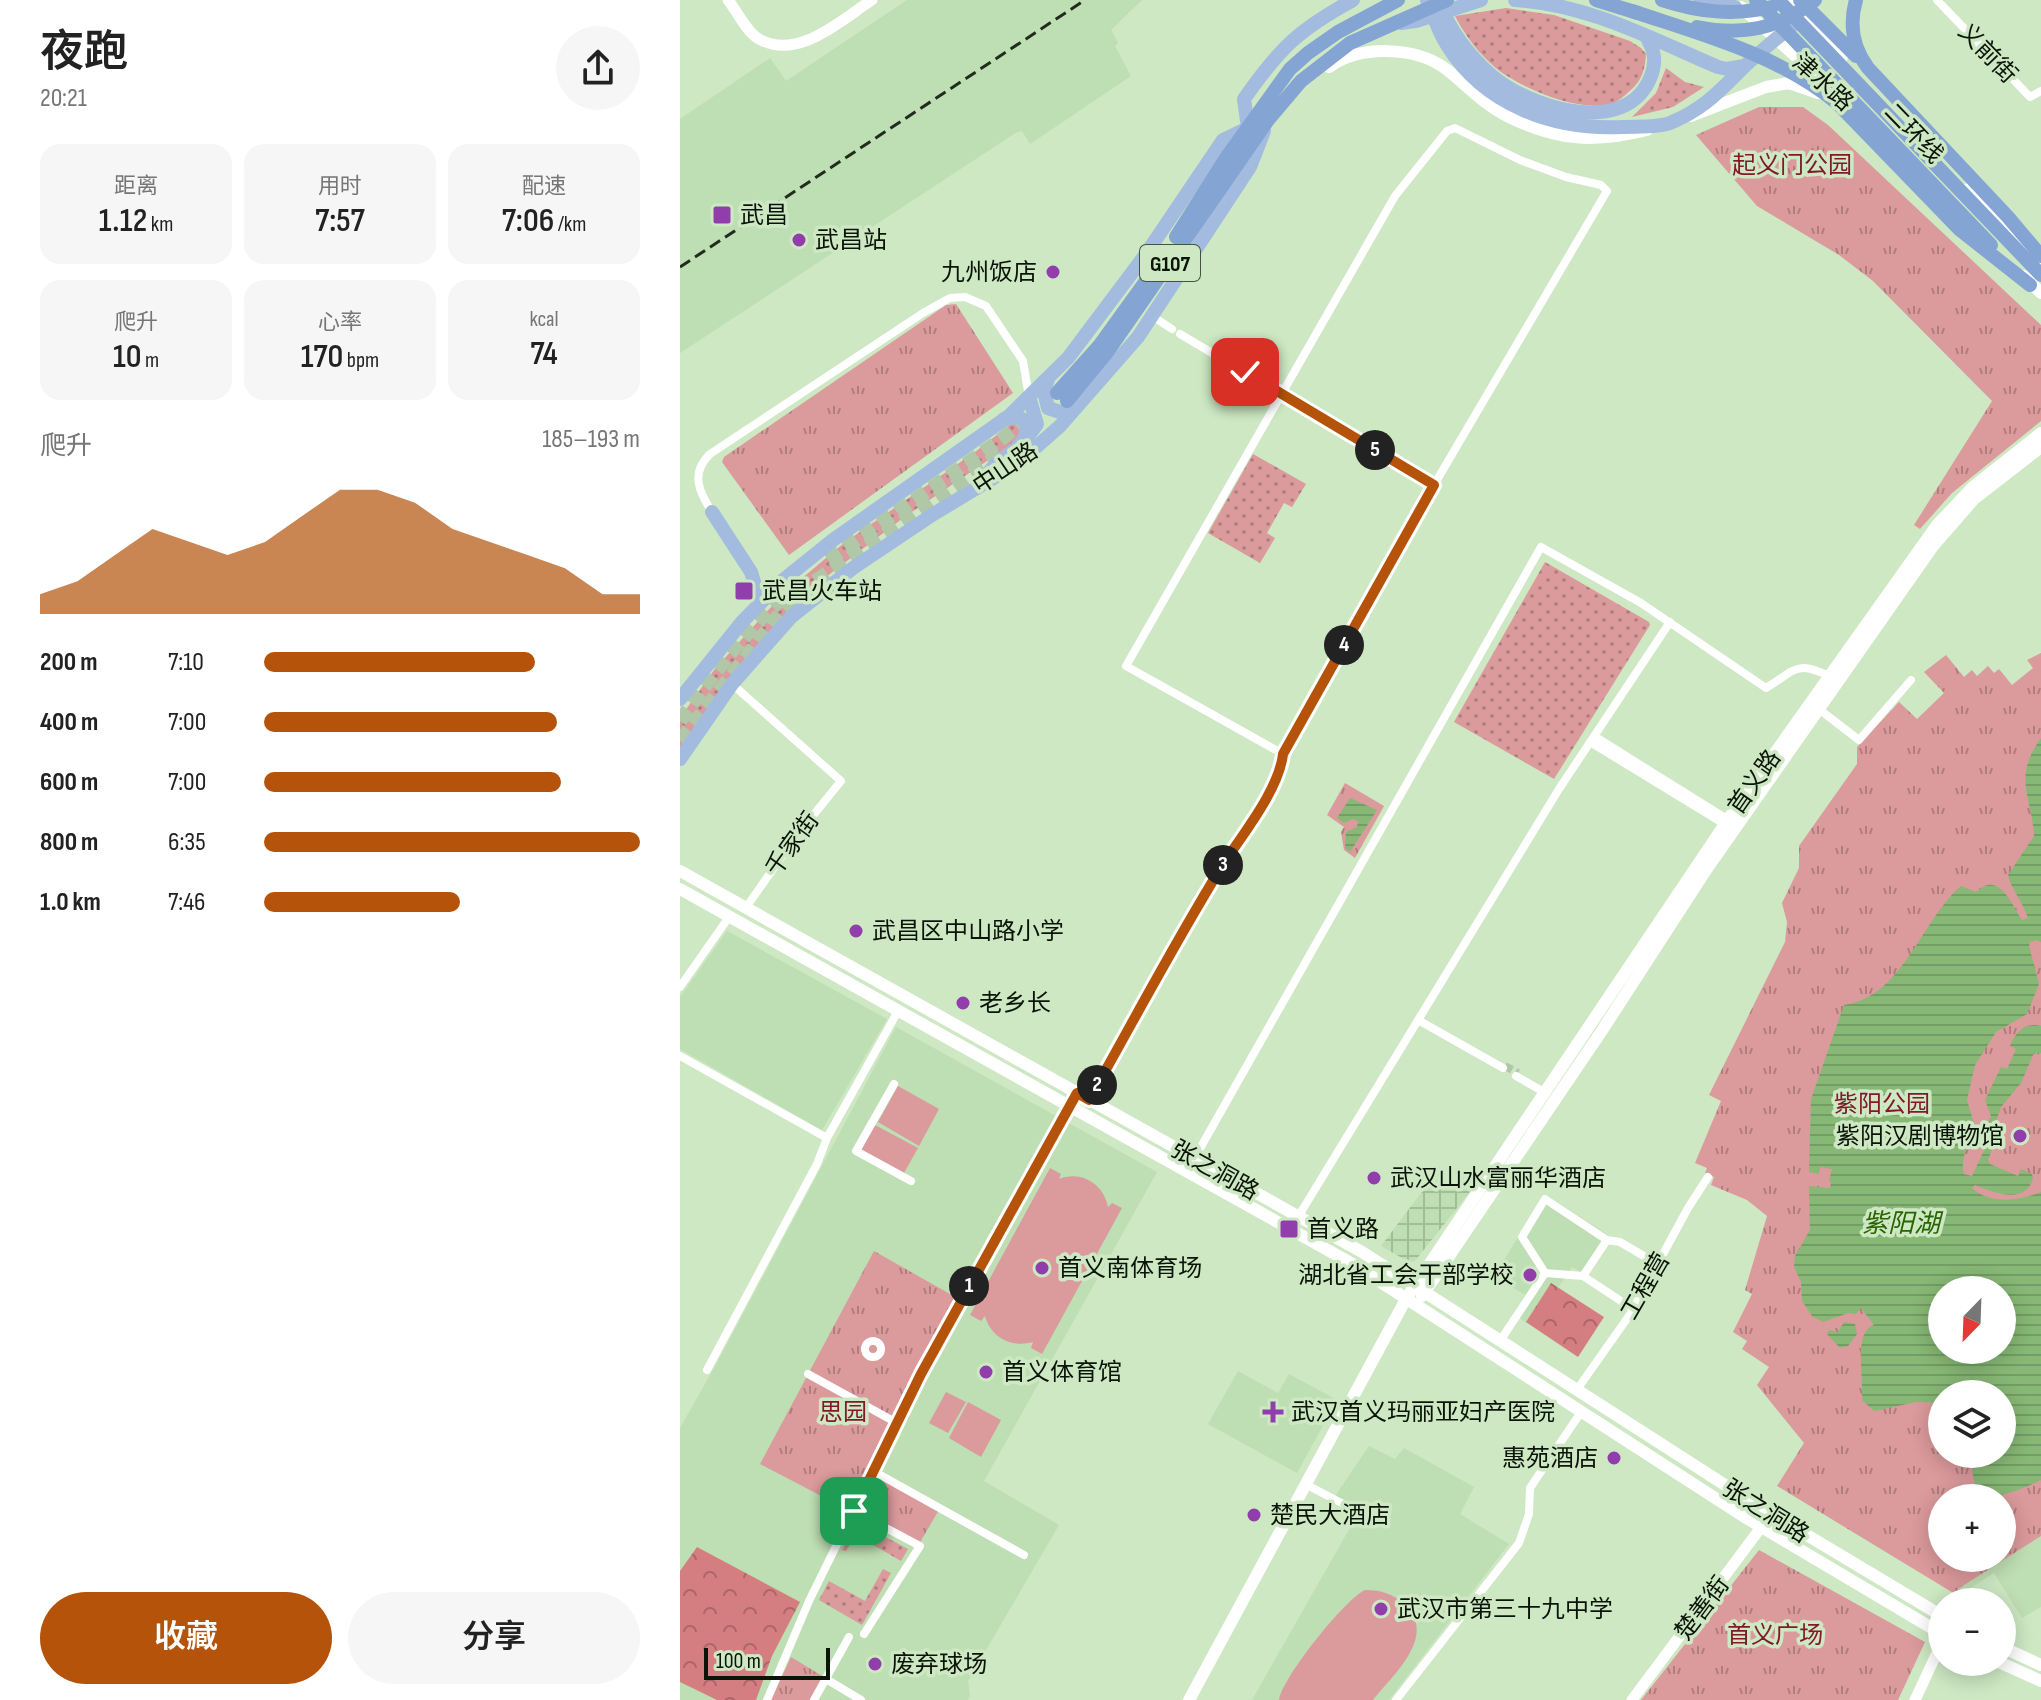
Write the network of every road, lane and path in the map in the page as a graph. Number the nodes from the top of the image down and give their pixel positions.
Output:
1 (728, 0) edge
2 (872, 0) edge
3 (1353, 0) edge
4 (1378, 0) edge
5 (1398, 0) edge
6 (1427, 0) edge
7 (1438, 0) edge
8 (1481, 0) edge
9 (1515, 0) edge
10 (1596, 0) edge
11 (1662, 0) edge
12 (1700, 0) edge
13 (1722, 0) edge
14 (1756, 0) edge
15 (1771, 0) edge
16 (1778, 0) edge
17 (1818, 0) edge
18 (1856, 0) edge
19 (1937, 0) edge
20 (1452, 4) edge
21 (1796, 6) edge
22 (1741, 7) junction
23 (1632, 11) junction
24 (1365, 17) junction
25 (1646, 36) junction
26 (1776, 40) junction
27 (1744, 66) junction
28 (1868, 68) junction
29 (1301, 81) junction
30 (2041, 91) edge
31 (1852, 107) junction
32 (1268, 120) junction
33 (1666, 125) junction
34 (1248, 128) junction
35 (2041, 256) edge
36 (2041, 264) edge
37 (2038, 288) edge
38 (1152, 316) junction
39 (1050, 376) junction
40 (1281, 394) junction
41 (1029, 397) junction
42 (1067, 400) junction
43 (1004, 419) junction
44 (2041, 433) edge
45 (1018, 447) junction
46 (2041, 447) edge
47 (1434, 485) junction
48 (979, 486) junction
49 (712, 512) joint
50 (760, 602) junction
51 (1670, 622) junction
52 (1834, 679) junction
53 (1911, 680) dead end
54 (732, 684) junction
55 (680, 699) edge
56 (1820, 710) junction
57 (1592, 739) junction
58 (1283, 754) junction
59 (680, 759) edge
60 (1731, 825) junction
61 (680, 871) edge
62 (680, 889) edge
63 (745, 909) junction
64 (729, 917) junction
65 (680, 987) edge
66 (898, 1011) junction
67 (1418, 1019) junction
68 (680, 1056) edge
69 (1504, 1067) tunnel mouth
70 (1517, 1074) tunnel mouth
71 (894, 1084) dead end
72 (1546, 1090) junction
73 (1083, 1096) junction
74 (1069, 1106) junction
75 (827, 1138) junction
76 (1194, 1159) junction
77 (1708, 1177) dead end
78 (911, 1181) dead end
79 (1298, 1217) junction
80 (1607, 1240) junction
81 (1659, 1265) junction
82 (1545, 1273) junction
83 (1583, 1276) junction
84 (1420, 1288) junction
85 (1410, 1302) junction
86 (1633, 1309) junction
87 (1500, 1341) junction
88 (707, 1370) dead end
89 (808, 1374) dead end
90 (1576, 1391) junction
91 (1581, 1412) junction
92 (897, 1423) junction
93 (873, 1471) junction
94 (1305, 1484) junction
95 (854, 1511) junction
96 (1771, 1514) junction
97 (1370, 1518) dead end
98 (1762, 1528) junction
99 (1024, 1555) dead end
100 (1928, 1608) edge
101 (1928, 1626) edge
102 (864, 1634) dead end
103 (849, 1637) dead end
104 (2016, 1653) edge
105 (2041, 1665) edge
106 (2016, 1670) edge
107 (1928, 1672) edge
108 (1934, 1676) edge
109 (826, 1679) junction
110 (2041, 1681) edge
111 (767, 1700) edge
112 (814, 1700) edge
113 (861, 1700) edge
114 (1189, 1700) edge
115 (1396, 1700) edge
116 (1632, 1700) edge
117 (1915, 1700) edge
118 (1923, 1700) edge

1 - 2 street
3 - 34 main road
4 - 24 main road, G107
5 - 24 highway
6 - 33 main road
7 - 25 main road
8 - 20 main road
9 - 25 main road
10 - 23 highway
11 - 21 highway
12 - 22 main road
13 - 22 main road
14 - 37 highway, 二环线
15 - 22 main road
16 - 37 highway, 二环线
17 - 21 highway
18 - 28 highway
19 - 30 street, 义前街
20 - 29 highway, G107
21 - 23 highway
21 - 26 main road
21 - 28 highway
21 - 36 main road, 津水路
22 - 26 main road, 津水路
23 - 37 highway
24 - 34 highway, G107
25 - 27 main road
26 - 27 main road
26 - 31 main road, 津水路
27 - 33 main road
28 - 35 highway
29 - 32 highway, G107
29 - 33 main road
31 - 33 main road
31 - 37 main road, 津水路
32 - 38 main road, 中山路
32 - 42 highway, G107
34 - 39 main road, 中山路
34 - 42 highway, G107
38 - 40 street
38 - 42 main road, 中山路
39 - 41 main road, 中山路
39 - 42 main road
40 - 47 street
40 - 47 street
40 - 58 street
41 - 43 main road, 中山路
41 - 45 main road
41 - 49 street
42 - 48 main road, 中山路
43 - 45 main road
43 - 50 main road, 中山路
44 - 52 main road, 首义路
45 - 48 main road
46 - 52 main road, 首义路
47 - 58 street
48 - 54 main road, 中山路
49 - 50 main road
50 - 55 main road, 中山路
51 - 52 street
51 - 57 street
51 - 76 street
52 - 56 main road, 首义路
52 - 60 main road, 首义路
53 - 56 street
54 - 59 main road, 中山路
54 - 63 street, 千家街
56 - 60 main road, 首义路
57 - 60 street
57 - 67 street
58 - 73 street
60 - 72 main road, 首义路
60 - 84 main road, 首义路
61 - 63 main road, 张之洞路
62 - 64 main road, 张之洞路
63 - 73 main road, 张之洞路
64 - 65 street
64 - 66 main road, 张之洞路
66 - 74 main road, 张之洞路
66 - 75 street
67 - 69 street
67 - 79 street
68 - 75 street
70 - 72 street
71 - 78 street
72 - 84 main road, 首义路
73 - 74 street
73 - 76 main road, 张之洞路
74 - 85 main road, 张之洞路
74 - 92 street
75 - 88 street
76 - 79 main road, 张之洞路
77 - 81 street, 工程营
79 - 84 main road, 张之洞路
80 - 81 street
80 - 82 street
80 - 83 street
81 - 86 street, 工程营
82 - 83 street
82 - 87 street
83 - 86 street
84 - 85 main road, 首义路
84 - 87 main road, 张之洞路
85 - 91 main road, 张之洞路
85 - 94 main road, 首义路
86 - 90 street, 工程营
87 - 90 main road, 张之洞路
89 - 92 street
90 - 96 main road, 张之洞路
91 - 98 main road, 张之洞路
91 - 115 street
92 - 93 street
93 - 95 street
93 - 99 street
94 - 97 street
94 - 114 main road, 首义路
95 - 102 street
95 - 111 street
96 - 98 street, 楚善街
96 - 100 main road, 张之洞路
98 - 101 main road, 张之洞路
98 - 116 street, 楚善街
103 - 109 street
104 - 105 main road
106 - 110 main road
107 - 117 street
108 - 118 street
109 - 112 street
109 - 113 street

